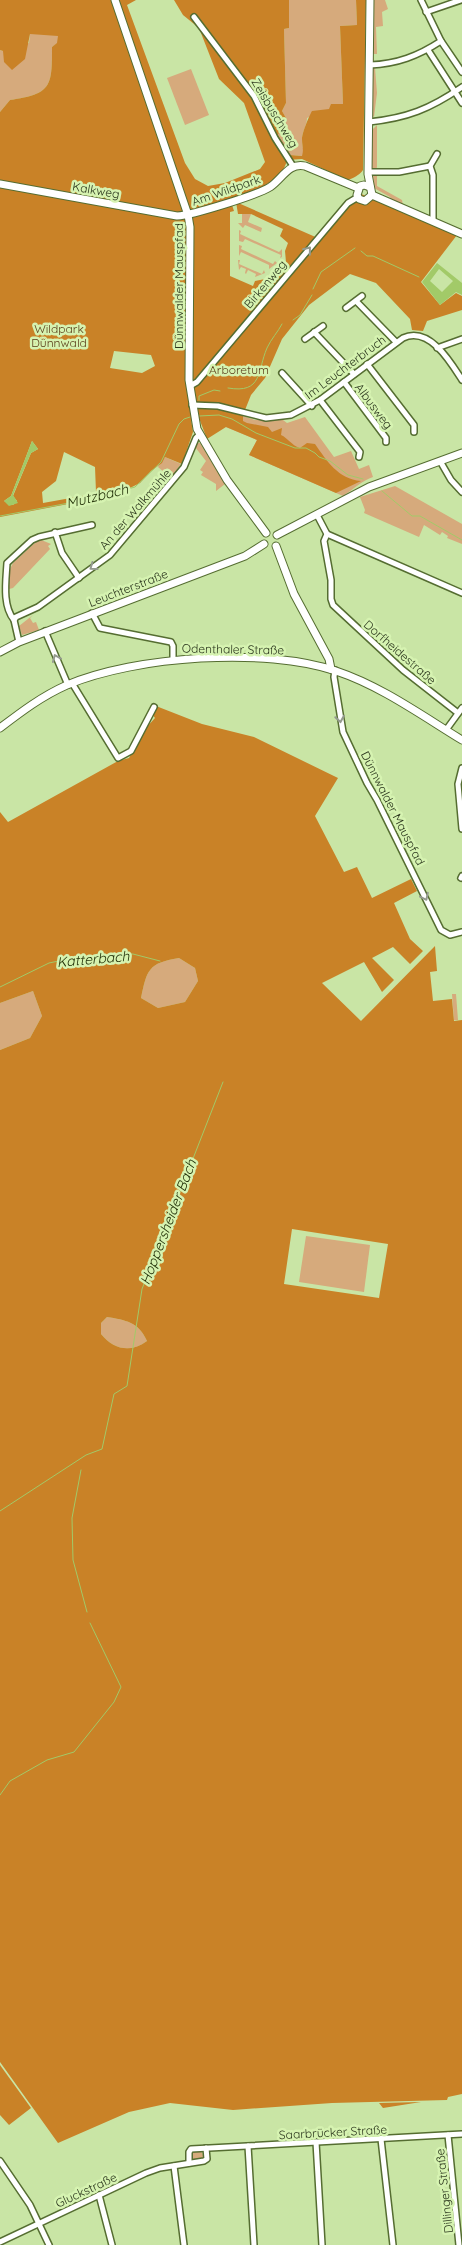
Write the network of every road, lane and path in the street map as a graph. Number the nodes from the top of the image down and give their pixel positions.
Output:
1 (115, 0) edge
2 (370, 0) edge
3 (421, 0) edge
4 (460, 0) edge
5 (426, 12) junction
6 (194, 17) dead end
7 (441, 41) junction
8 (428, 50) junction
9 (370, 65) junction
10 (462, 72) edge
11 (462, 87) edge
12 (455, 92) junction
13 (462, 103) edge
14 (369, 122) junction
15 (437, 154) dead end
16 (294, 166) junction
17 (430, 166) junction
18 (368, 173) junction
19 (0, 184) edge
20 (360, 186) junction
21 (370, 187) junction
22 (372, 196) junction
23 (358, 197) junction
24 (188, 215) junction
25 (433, 221) junction
26 (462, 234) edge
27 (362, 296) dead end
28 (356, 301) junction
29 (346, 308) dead end
30 (323, 326) dead end
31 (314, 332) junction
32 (305, 339) dead end
33 (462, 339) edge
34 (396, 342) junction
35 (437, 348) junction
36 (367, 364) junction
37 (282, 373) dead end
38 (354, 374) junction
39 (462, 380) edge
40 (344, 382) junction
41 (190, 386) junction
42 (320, 400) junction
43 (192, 405) junction
44 (312, 406) junction
45 (414, 432) dead end
46 (199, 435) junction
47 (386, 442) dead end
48 (462, 453) edge
49 (359, 457) dead end
50 (440, 461) junction
51 (462, 492) edge
52 (316, 515) junction
53 (92, 525) dead end
54 (55, 532) junction
55 (266, 533) junction
56 (327, 534) junction
57 (277, 535) junction
58 (264, 544) junction
59 (276, 546) junction
60 (0, 561) edge
61 (7, 563) junction
62 (79, 578) junction
63 (462, 593) edge
64 (92, 614) junction
65 (14, 620) junction
66 (45, 631) junction
67 (19, 642) junction
68 (0, 652) edge
69 (173, 660) junction
70 (333, 670) junction
71 (70, 684) junction
72 (154, 707) dead end
73 (460, 710) edge
74 (0, 728) edge
75 (446, 730) junction
76 (462, 740) edge
77 (462, 768) edge
78 (462, 829) edge
79 (462, 932) edge
80 (462, 2134) edge
81 (448, 2136) junction
82 (381, 2139) junction
83 (316, 2142) junction
84 (248, 2146) junction
85 (206, 2148) junction
86 (0, 2161) edge
87 (189, 2163) junction
88 (174, 2166) junction
89 (99, 2195) junction
90 (39, 2223) junction
91 (0, 2242) edge
92 (49, 2245) edge
93 (112, 2245) edge
94 (184, 2245) edge
95 (254, 2245) edge
96 (322, 2245) edge
97 (393, 2245) edge
98 (459, 2245) edge

1 - 24 main road, Dünnwalder Mauspfad
2 - 9 main road
3 - 5 street
4 - 5 street
5 - 7 street
6 - 16 street, Zeisbuschweg
7 - 8 street
7 - 10 street
8 - 9 street
8 - 12 street
9 - 14 main road
11 - 12 street
12 - 13 street
12 - 14 street
14 - 18 main road
15 - 17 street
16 - 20 main road, Zeisbuschweg
16 - 24 main road, Am Wildpark
17 - 18 street
17 - 25 street
18 - 20 main road
18 - 21 main road
19 - 24 main road, Kalkweg
20 - 21 main road, Zeisbuschweg
20 - 23 main road
21 - 22 main road
22 - 23 main road
22 - 25 main road
41 -> 23 street, Birkenweg
24 - 41 main road, Dünnwalder Mauspfad
25 - 26 main road
27 - 28 street
28 - 29 street
28 - 34 street
30 - 31 street
31 - 32 street
31 - 38 street
33 - 35 street
34 - 35 street, Im Leuchterbruch
34 - 36 street, Im Leuchterbruch
35 - 39 street, Im Leuchterbruch
36 - 38 street, Im Leuchterbruch
36 - 45 street
37 - 44 street
38 - 40 street, Im Leuchterbruch
40 - 42 street, Im Leuchterbruch
40 - 47 street, Albusweg
41 - 43 main road, Dünnwalder Mauspfad
42 - 44 street, Im Leuchterbruch
42 - 49 street
43 - 44 street, Im Leuchterbruch
43 - 46 main road, Dünnwalder Mauspfad
46 - 55 main road, Dünnwalder Mauspfad
46 -> 62 street, An der Walkmühle
48 - 50 main road
50 - 51 street
50 - 52 main road
52 - 56 street
52 - 57 main road
53 - 54 street
54 - 61 street
54 - 62 street
55 - 57 main road
55 - 58 main road
56 - 63 street
56 - 73 street, Dorfheidestraße
57 - 59 main road
58 - 59 main road
58 - 64 main road, Leuchterstraße
59 - 70 main road, Dünnwalder Mauspfad
60 - 61 street
61 - 65 street
62 - 65 street, An der Walkmühle
64 - 66 main road, Leuchterstraße
64 - 69 street
65 - 67 street
66 - 67 main road, Leuchterstraße
71 -> 66 street
67 - 68 main road, Leuchterstraße
69 - 70 main road, Odenthaler Straße
69 - 71 main road, Odenthaler Straße
70 - 75 main road, Odenthaler Straße
70 -> 79 street, Dünnwalder Mauspfad
71 - 72 street
71 - 74 main road, Odenthaler Straße
73 - 75 street
75 - 76 main road, Odenthaler Straße
77 - 78 street
80 - 81 street, Saarbrücker Straße
81 - 82 street, Saarbrücker Straße
81 - 98 street, Dillinger Straße
82 - 83 street, Saarbrücker Straße
82 - 97 street
83 - 84 street, Saarbrücker Straße
83 - 96 street
84 - 85 street, Saarbrücker Straße
84 - 95 street
85 - 87 street
85 - 87 street, Saarbrücker Straße
86 - 90 street
87 - 88 street, Gluckstraße
88 - 89 street, Gluckstraße
88 - 94 street
89 - 90 street, Gluckstraße
89 - 93 street
90 - 91 street, Gluckstraße
90 - 92 street

